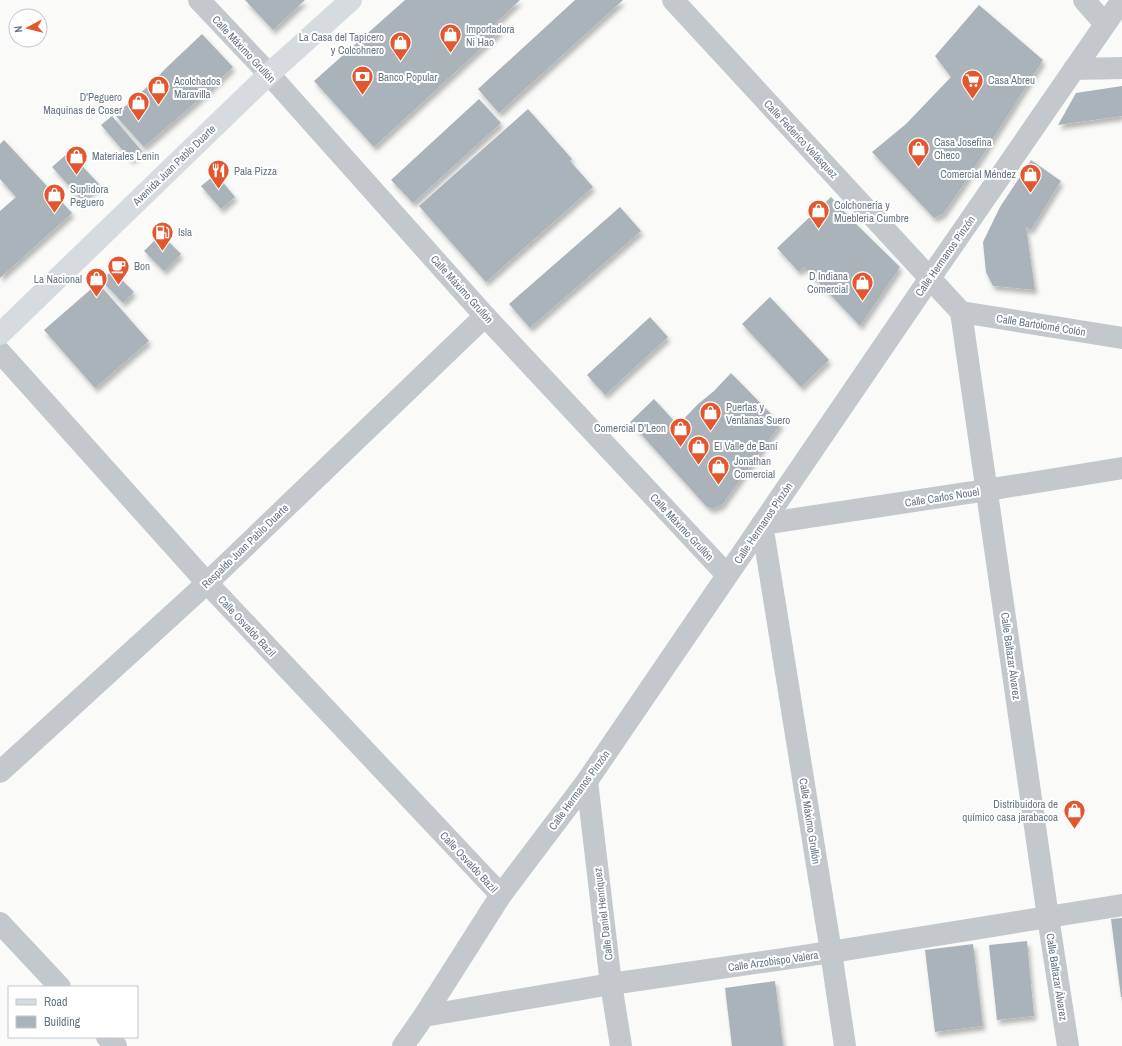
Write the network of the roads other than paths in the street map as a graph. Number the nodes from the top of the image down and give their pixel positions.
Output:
1 (199, 0) edge
2 (351, 0) edge
3 (673, 0) edge
4 (1084, 0) edge
5 (1122, 0) edge
6 (1105, 24) junction
7 (1122, 68) edge
8 (1074, 69) junction
9 (268, 74) junction
10 (930, 278) junction
11 (961, 312) junction
12 (485, 316) junction
13 (0, 334) edge
14 (1122, 338) edge
15 (0, 352) edge
16 (1122, 468) edge
17 (987, 490) junction
18 (762, 524) junction
19 (727, 575) junction
20 (207, 583) junction
21 (0, 772) edge
22 (587, 781) junction
23 (501, 895) junction
24 (1122, 905) edge
25 (1048, 917) junction
26 (0, 922) edge
27 (831, 952) junction
28 (611, 984) junction
29 (59, 986) edge
30 (424, 1016) junction
31 (108, 1038) edge
32 (116, 1046) edge
33 (403, 1046) edge
34 (621, 1046) edge
35 (845, 1046) edge
36 (1068, 1046) edge

1 - 9 street, Calle Máximo Grullón
2 - 9 main road, Avenida Juan Pablo Duarte
3 - 10 street, Calle Federico Velásquez
4 - 6 street
5 - 6 street, Calle Hermanos Pinzón
6 - 8 street, Calle Hermanos Pinzón
7 - 8 street
8 - 10 street, Calle Hermanos Pinzón
9 - 12 street, Calle Máximo Grullón
9 - 13 main road, Avenida Juan Pablo Duarte
10 - 11 street
10 - 18 street, Calle Hermanos Pinzón
11 - 14 street, Calle Bartolomé Colón
11 - 17 street, Calle Baltazar Álvarez
12 - 19 street, Calle Máximo Grullón
12 - 20 street, Respaldo Juan Pablo Duarte
15 - 20 street, Calle Osvaldo Bazil
16 - 17 street, Calle Carlos Nouel
17 - 18 street, Calle Carlos Nouel
17 - 25 street, Calle Baltazar Álvarez
18 - 19 street, Calle Hermanos Pinzón
18 - 27 street, Calle Máximo Grullón
19 - 22 street, Calle Hermanos Pinzón
20 - 21 street, Respaldo Juan Pablo Duarte
20 - 23 street, Calle Osvaldo Bazil
22 - 23 street, Calle Hermanos Pinzón
22 - 28 street, Calle Daniel Henríquez
23 - 30 street, Calle Hermanos Pinzón
24 - 25 street, Calle Arzobispo Valera
25 - 27 street, Calle Arzobispo Valera
25 - 36 street, Calle Baltazar Álvarez
26 - 29 street
27 - 28 street, Calle Arzobispo Valera
27 - 35 street, Calle Máximo Grullón
28 - 30 street, Calle Arzobispo Valera
28 - 34 street, Calle Daniel Henríquez
30 - 33 street, Calle Hermanos Pinzón
31 - 32 street

